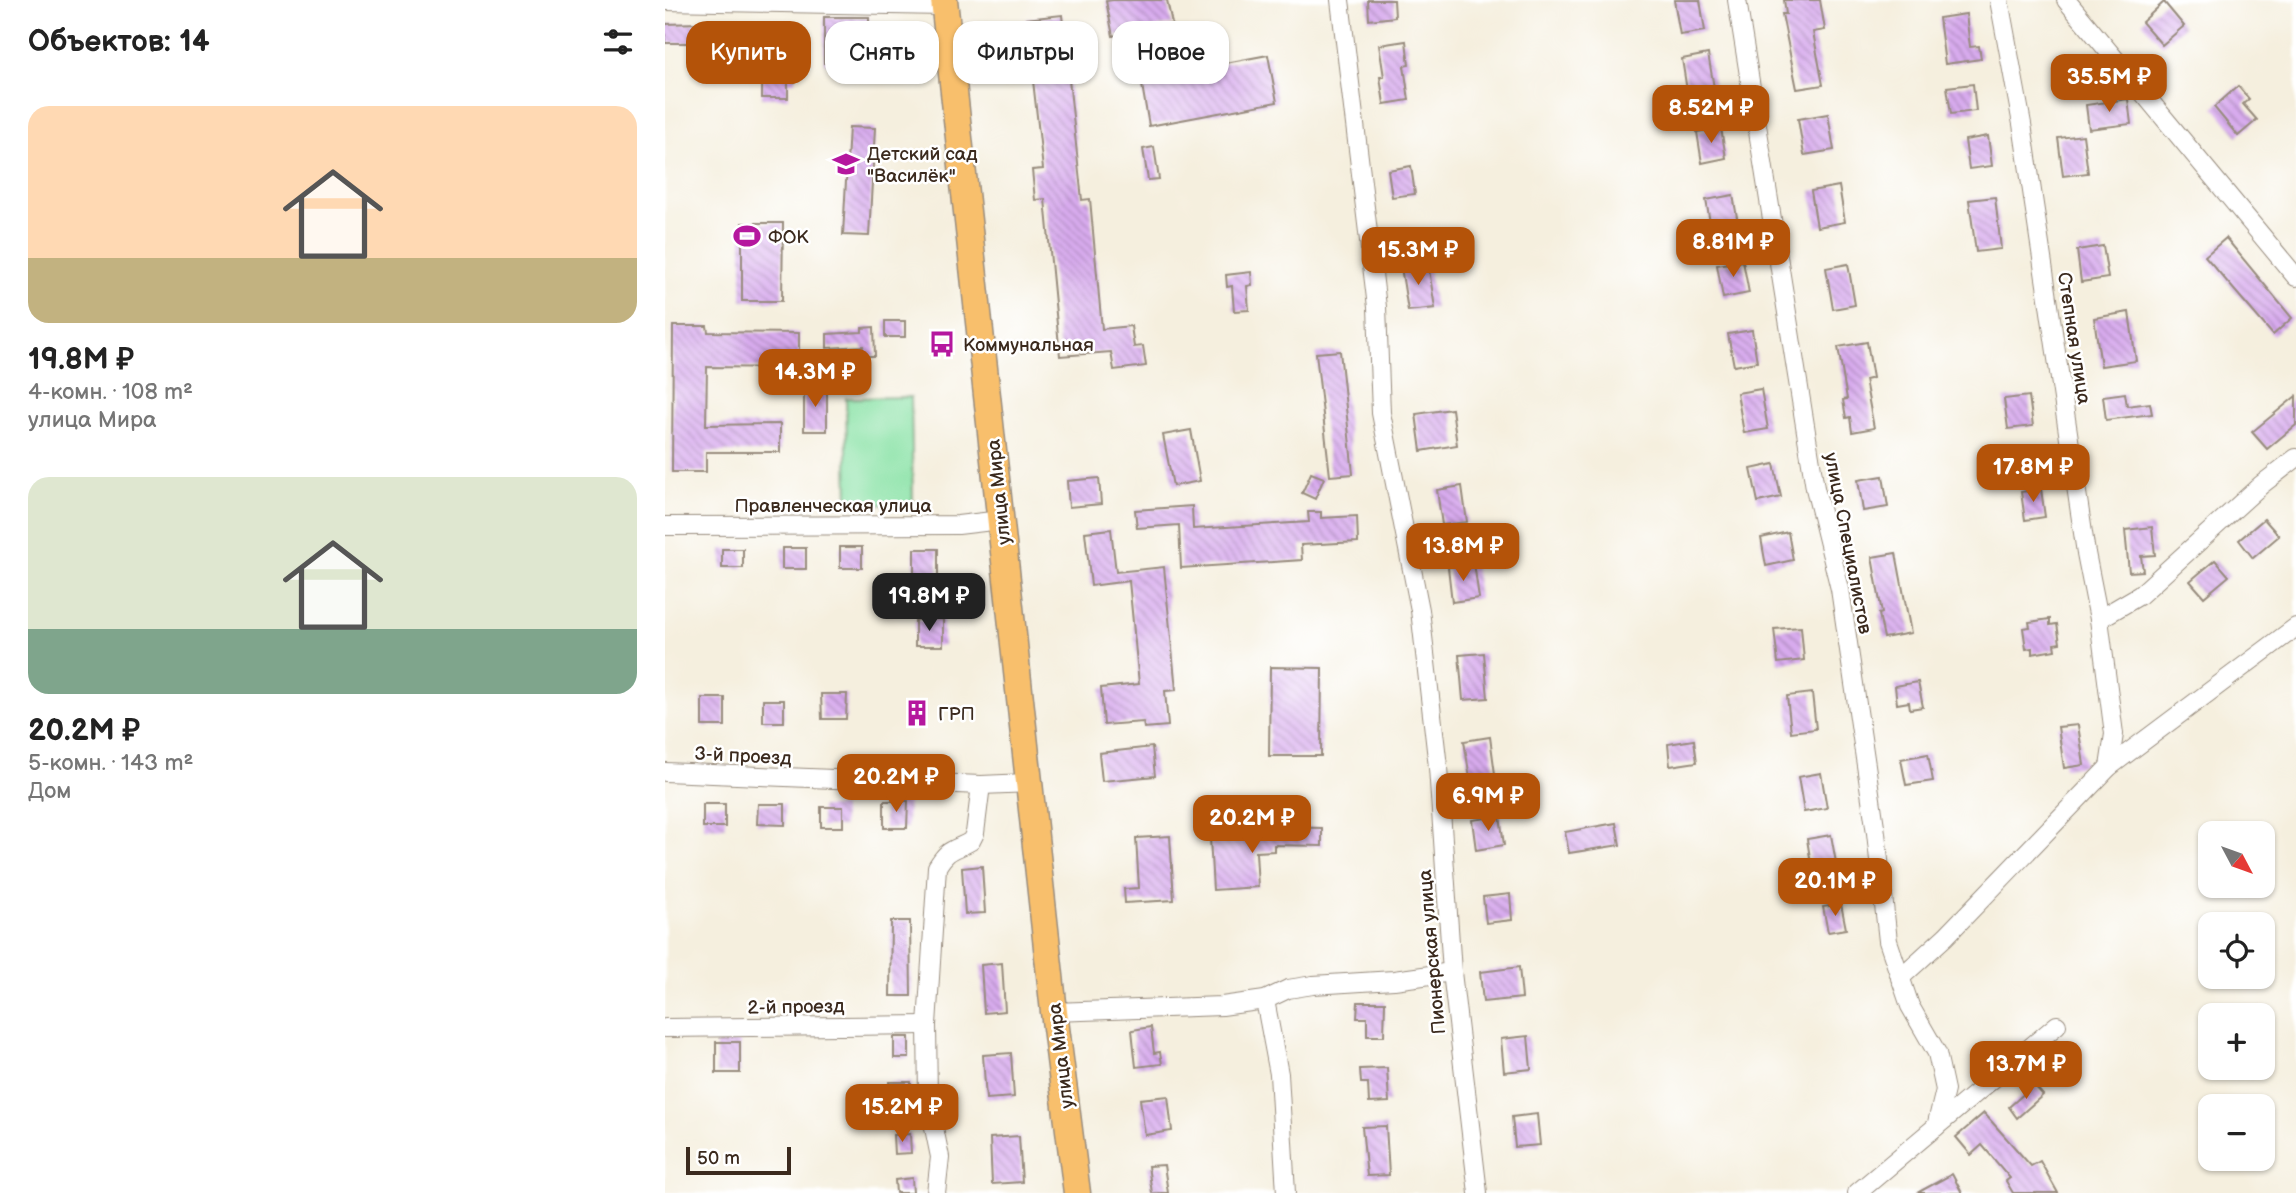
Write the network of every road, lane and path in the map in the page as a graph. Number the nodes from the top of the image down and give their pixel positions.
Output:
1 (1340, 0) edge
2 (1737, 0) edge
3 (1999, 0) edge
4 (2066, 0) edge
5 (665, 1) edge
6 (944, 3) edge
7 (2296, 277) edge
8 (2296, 458) edge
9 (1001, 520) junction
10 (665, 526) edge
11 (2099, 619) junction
12 (2296, 627) edge
13 (2109, 766) junction
14 (665, 772) edge
15 (1029, 783) junction
16 (981, 785) junction
17 (1452, 972) junction
18 (1900, 978) junction
19 (1265, 1000) junction
20 (1054, 1012) junction
21 (927, 1025) junction
22 (2057, 1025) dead end
23 (665, 1028) edge
24 (1936, 1127) junction
25 (936, 1193) edge
26 (1077, 1193) edge
27 (1286, 1193) edge
28 (1478, 1193) edge
29 (1857, 1193) edge

1 - 17 street, Пионерская улица
2 - 18 street, улица Специалистов
3 - 11 street, Степная улица
4 - 7 street
5 - 6 street
6 - 9 main road, улица Мира
8 - 11 street
9 - 10 street, Правленческая улица
9 - 15 main road, улица Мира
11 - 13 street, Степная улица
12 - 13 street
13 - 18 street
14 - 16 street, 3-й проезд
15 - 16 street, 3-й проезд
15 - 20 main road, улица Мира
16 - 21 street
17 - 19 street
17 - 28 street, Пионерская улица
18 - 24 street, улица Специалистов
19 - 20 street
19 - 27 street
20 - 26 main road, улица Мира
21 - 23 street, 2-й проезд
21 - 25 street
22 - 24 street
24 - 29 street

